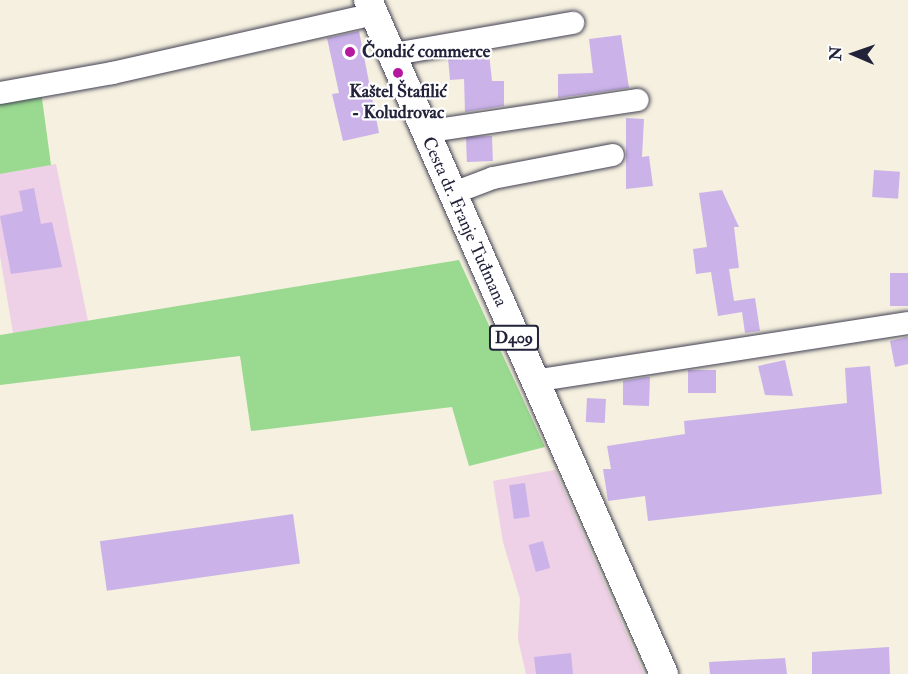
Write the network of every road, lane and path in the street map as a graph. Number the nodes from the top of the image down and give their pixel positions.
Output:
1 (370, 7) edge
2 (573, 23) dead end
3 (389, 55) junction
4 (0, 93) edge
5 (638, 100) dead end
6 (424, 132) junction
7 (613, 155) dead end
8 (451, 194) junction
9 (908, 322) edge
10 (534, 381) junction
11 (664, 674) edge

1 - 3 main road, Cesta dr. Franje Tuđmana / D409
1 - 4 lane
2 - 3 lane
3 - 6 main road, Cesta dr. Franje Tuđmana / D409
5 - 6 lane
6 - 8 main road, Cesta dr. Franje Tuđmana / D409
7 - 8 lane
8 - 10 main road, Cesta dr. Franje Tuđmana / D409
9 - 10 lane
10 - 11 main road, Cesta dr. Franje Tuđmana / D409

